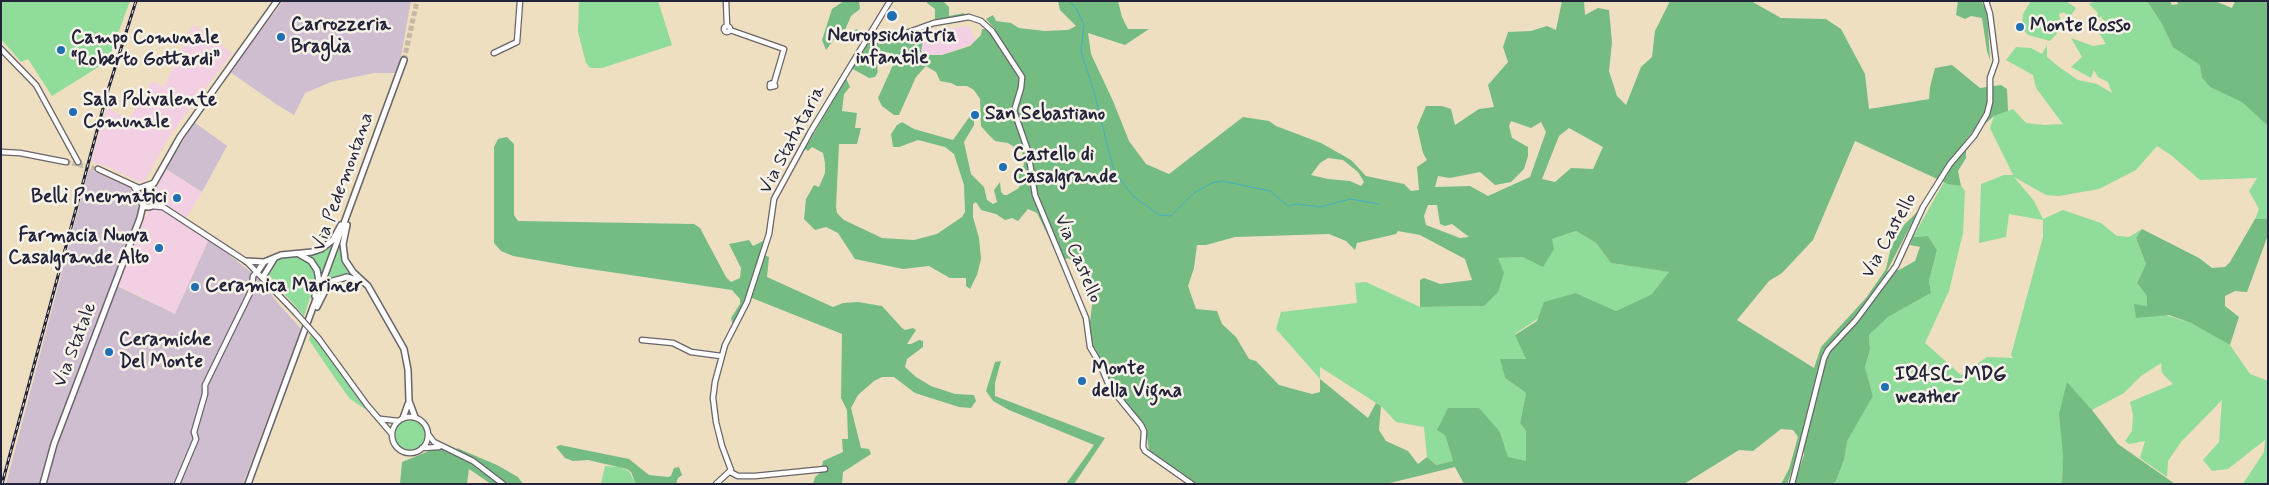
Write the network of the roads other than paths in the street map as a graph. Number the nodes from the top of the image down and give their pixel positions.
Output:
1 (277, 1) edge
2 (520, 1) edge
3 (726, 1) edge
4 (890, 1) edge
5 (1986, 1) edge
6 (867, 40) junction
7 (1, 49) edge
8 (494, 53) dead end
9 (404, 60) tunnel mouth
10 (774, 83) dead end
11 (1, 152) edge
12 (66, 162) tunnel mouth
13 (78, 162) dead end
14 (98, 169) tunnel mouth
15 (155, 181) junction
16 (360, 182) junction
17 (131, 185) junction
18 (139, 188) junction
19 (146, 192) junction
20 (141, 197) junction
21 (154, 197) junction
22 (148, 206) junction
23 (163, 207) junction
24 (296, 253) junction
25 (274, 258) junction
26 (246, 261) junction
27 (264, 262) junction
28 (258, 271) junction
29 (263, 277) junction
30 (365, 283) junction
31 (642, 340) dead end
32 (300, 345) junction
33 (722, 356) junction
34 (409, 401) junction
35 (415, 417) junction
36 (380, 418) junction
37 (401, 419) junction
38 (391, 433) junction
39 (428, 434) junction
40 (422, 448) junction
41 (443, 448) junction
42 (825, 469) dead end
43 (730, 472) junction
44 (43, 484) edge
45 (177, 484) edge
46 (248, 484) edge
47 (503, 484) edge
48 (716, 484) edge
49 (1192, 484) edge
50 (1792, 484) edge

1 - 15 main road, Via Statale
2 - 8 street
3 - 10 street
4 - 6 street, Via Statutaria
5 - 50 street, Via Castello
6 - 33 street, Via Statutaria
6 - 49 street, Via Castello
7 - 13 street
9 - 16 main road, Via Pedemontana
11 - 12 street
14 - 17 street
15 - 18 street
15 - 19 main road, Via Statale
15 - 21 main road, Via Statale
16 - 24 main road
16 - 30 main road
16 - 32 main road, Via Pedemontana
17 - 18 street
17 - 20 street
18 - 19 street
19 - 20 main road, Via Statale
19 - 21 main road
20 - 22 main road, Via Statale
21 - 22 main road, Via Statale
21 - 23 street
22 - 23 street
22 - 44 main road, Via Statale
23 - 26 street
24 - 25 main road
24 - 32 main road
25 - 27 main road
25 - 29 main road
26 - 27 main road
26 - 28 street
27 - 28 main road
28 - 29 street
28 - 45 street
29 - 36 street, bridge
30 - 32 main road
30 - 34 main road
31 - 33 street
32 - 46 main road, Via Pedemontana
33 - 43 street, Via Statutaria
34 - 35 main road
34 - 37 main road
35 - 37 street
35 - 39 street
36 - 37 street
36 - 38 street
37 - 38 street
38 - 40 street
39 - 40 street
39 - 41 street
40 - 41 street
41 - 47 street
42 - 43 street
43 - 48 street

